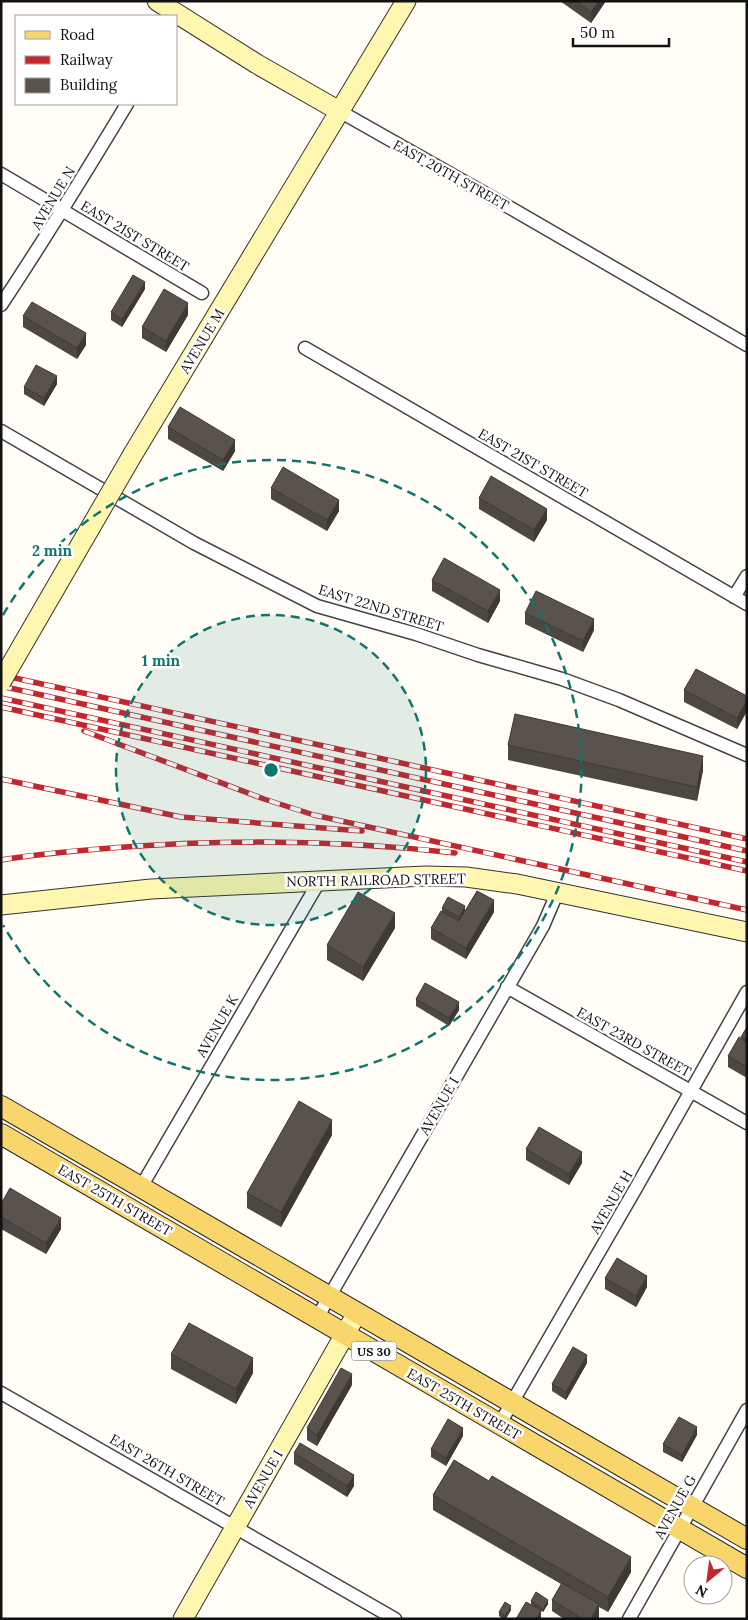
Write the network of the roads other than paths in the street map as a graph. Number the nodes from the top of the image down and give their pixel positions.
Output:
1 (157, 1) edge
2 (406, 1) edge
3 (174, 15) edge
4 (178, 18) edge
5 (126, 105) edge
6 (340, 112) junction
7 (1, 174) edge
8 (62, 210) junction
9 (202, 293) dead end
10 (1, 305) edge
11 (747, 345) edge
12 (305, 348) dead end
13 (1, 431) edge
14 (747, 576) edge
15 (734, 597) junction
16 (747, 604) edge
17 (1, 682) edge
18 (747, 755) edge
19 (320, 880) junction
20 (558, 892) junction
21 (1, 905) edge
22 (747, 932) edge
23 (507, 987) junction
24 (747, 992) edge
25 (691, 1091) junction
26 (10, 1111) edge
27 (747, 1123) edge
28 (3, 1139) edge
29 (141, 1187) junction
30 (329, 1296) junction
31 (357, 1313) junction
32 (317, 1318) junction
33 (345, 1335) junction
34 (1, 1392) edge
35 (511, 1403) junction
36 (747, 1410) edge
37 (499, 1425) junction
38 (692, 1507) junction
39 (236, 1527) junction
40 (680, 1528) junction
41 (747, 1539) edge
42 (747, 1568) edge
43 (183, 1619) edge
44 (395, 1619) edge
45 (629, 1619) edge

1 - 3 main road, EAST 20TH STREET
2 - 6 main road, AVENUE M
4 - 6 main road, EAST 20TH STREET
5 - 8 street, AVENUE N
6 - 11 street, EAST 20TH STREET
6 - 17 main road, AVENUE M, bridge
7 - 8 street, EAST 21ST STREET
8 - 9 street, EAST 21ST STREET
8 - 10 street, AVENUE N
12 - 15 street, EAST 21ST STREET
13 - 18 street, EAST 22ND STREET
14 - 15 street
15 - 16 street, EAST 21ST STREET
19 - 20 main road, NORTH RAILROAD STREET
19 - 21 main road, NORTH RAILROAD STREET
19 - 29 street, AVENUE K
20 - 22 main road, NORTH RAILROAD STREET
20 - 23 street, AVENUE I
23 - 25 street, EAST 23RD STREET
23 - 30 street, AVENUE I
24 - 25 street, AVENUE H
25 - 27 street, EAST 23RD STREET
25 - 35 street, AVENUE H
26 - 28 street
26 - 29 main road, EAST 25TH STREET / US 30
28 - 32 main road, EAST 25TH STREET / US 30
29 - 30 main road, EAST 25TH STREET / US 30
30 - 31 main road, EAST 25TH STREET / US 30
30 - 32 street, AVENUE I
31 - 33 main road, AVENUE I
31 - 35 main road, EAST 25TH STREET / US 30
32 - 33 main road, EAST 25TH STREET / US 30
33 - 37 main road, EAST 25TH STREET / US 30
33 - 39 main road, AVENUE I
34 - 39 street, EAST 26TH STREET
35 - 37 street, AVENUE H
35 - 38 main road, EAST 25TH STREET / US 30
36 - 38 street, AVENUE G
37 - 40 main road, EAST 25TH STREET / US 30
38 - 40 street, AVENUE G
38 - 41 main road, EAST 25TH STREET / US 30
39 - 43 main road, AVENUE I
39 - 44 street, EAST 26TH STREET
40 - 42 main road, EAST 25TH STREET / US 30
40 - 45 street, AVENUE G

